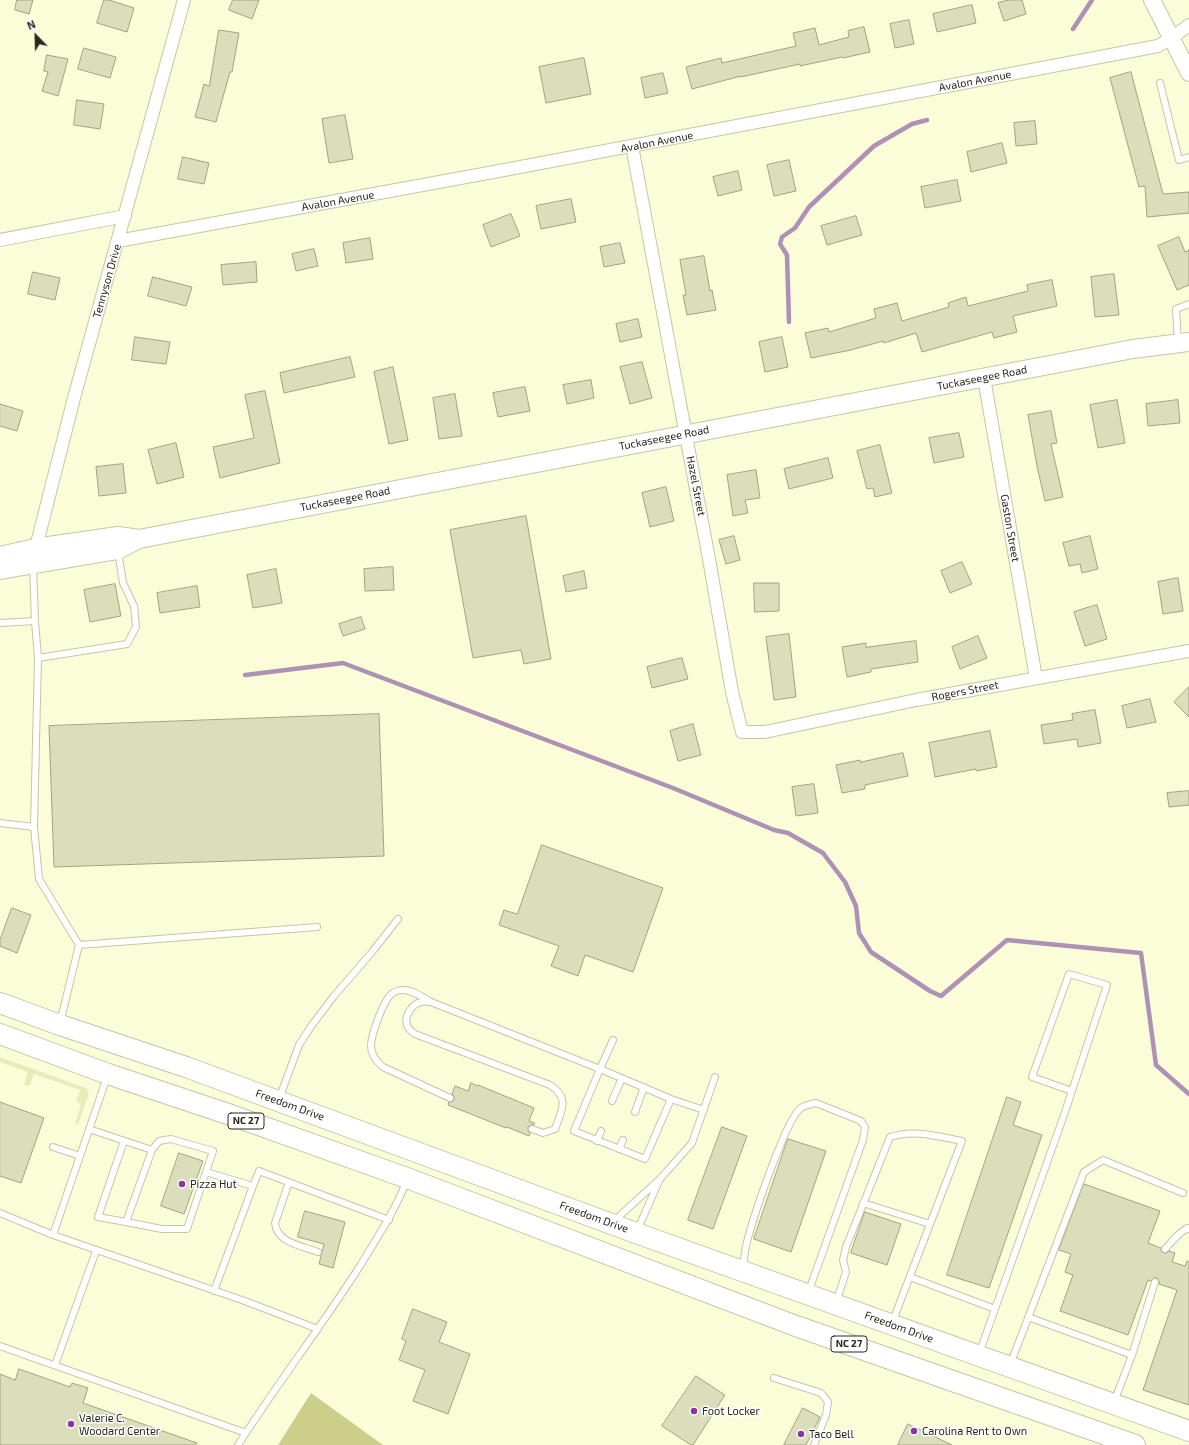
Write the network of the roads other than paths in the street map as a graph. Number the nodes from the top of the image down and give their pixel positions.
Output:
1 (184, 0) edge
2 (1152, 0) edge
3 (1189, 26) edge
4 (1172, 38) junction
5 (1189, 73) edge
6 (1160, 83) dead end
7 (632, 146) junction
8 (1189, 157) edge
9 (125, 216) junction
10 (0, 240) edge
11 (118, 241) junction
12 (1189, 304) edge
13 (1184, 342) edge
14 (984, 378) junction
15 (686, 434) junction
16 (139, 539) junction
17 (118, 550) junction
18 (0, 556) edge
19 (34, 556) junction
20 (0, 570) edge
21 (35, 622) junction
22 (0, 623) edge
23 (1189, 651) edge
24 (38, 658) junction
25 (1036, 678) junction
26 (742, 732) joint
27 (0, 823) edge
28 (34, 827) junction
29 (398, 919) dead end
30 (317, 927) dead end
31 (80, 945) junction
32 (431, 1002) junction
33 (0, 1003) edge
34 (60, 1025) junction
35 (0, 1034) edge
36 (613, 1040) dead end
37 (186, 1067) junction
38 (600, 1069) junction
39 (108, 1074) junction
40 (715, 1077) dead end
41 (622, 1078) junction
42 (644, 1087) junction
43 (1072, 1091) junction
44 (450, 1098) dead end
45 (672, 1099) junction
46 (278, 1101) junction
47 (612, 1102) dead end
48 (704, 1110) junction
49 (635, 1112) dead end
50 (89, 1129) junction
51 (532, 1129) dead end
52 (601, 1132) dead end
53 (124, 1140) junction
54 (623, 1140) dead end
55 (597, 1141) junction
56 (53, 1147) dead end
57 (619, 1149) junction
58 (152, 1150) junction
59 (80, 1156) junction
60 (206, 1172) junction
61 (407, 1178) junction
62 (660, 1179) junction
63 (289, 1182) junction
64 (253, 1186) junction
65 (1183, 1193) dead end
66 (863, 1203) junction
67 (0, 1213) edge
68 (389, 1220) junction
69 (126, 1222) junction
70 (611, 1223) junction
71 (930, 1224) junction
72 (1189, 1229) edge
73 (636, 1233) junction
74 (53, 1235) junction
75 (1165, 1249) dead end
76 (96, 1251) junction
77 (318, 1252) dead end
78 (624, 1261) junction
79 (742, 1271) junction
80 (910, 1277) junction
81 (1155, 1282) dead end
82 (214, 1291) junction
83 (808, 1294) junction
84 (836, 1304) junction
85 (995, 1308) junction
86 (1028, 1317) junction
87 (892, 1324) junction
88 (318, 1329) junction
89 (0, 1346) edge
90 (978, 1355) junction
91 (1132, 1355) junction
92 (55, 1365) junction
93 (1009, 1366) junction
94 (774, 1378) dead end
95 (1114, 1404) junction
96 (1189, 1431) edge
97 (246, 1432) junction
98 (238, 1445) edge
99 (814, 1445) edge
100 (1135, 1445) edge

1 - 9 street, Tennyson Drive
2 - 4 street
3 - 4 street, Avalon Avenue
4 - 5 street
4 - 7 street, Avalon Avenue
6 - 8 lane
7 - 11 street, Avalon Avenue
7 - 15 street, Hazel Street
9 - 10 street
9 - 11 street, Tennyson Drive
11 - 19 street, Tennyson Drive
12 - 13 lane
13 - 14 main road, Tuckaseegee Road
14 - 15 main road, Tuckaseegee Road
14 - 25 street, Gaston Street
15 - 16 main road, Tuckaseegee Road
15 - 26 street, Hazel Street
16 - 17 main road, Tuckaseegee Road
16 - 19 main road, Tuckaseegee Road
17 - 19 main road, Tuckaseegee Road
17 - 24 lane
18 - 19 main road, Tuckaseegee Road
19 - 20 main road, Tuckaseegee Road
19 - 21 lane
21 - 22 lane
21 - 24 lane
23 - 25 street, Rogers Street
24 - 28 lane
25 - 26 street, Rogers Street
27 - 28 lane
28 - 31 lane
29 - 46 lane
30 - 31 lane
31 - 34 lane
32 - 38 lane
32 - 44 lane
32 - 51 lane
33 - 34 main road, Freedom Drive / NC 27
34 - 37 main road, Freedom Drive / NC 27
35 - 39 main road, NC 27
36 - 38 lane
37 - 39 main road
37 - 46 main road, Freedom Drive / NC 27
38 - 41 lane
38 - 55 lane
39 - 50 lane
39 - 61 main road, NC 27
40 - 48 lane
41 - 42 lane
41 - 47 lane
42 - 45 lane
42 - 49 lane
43 - 43 lane
43 - 85 lane
45 - 48 lane
45 - 57 lane
46 - 70 main road, Freedom Drive / NC 27
48 - 62 lane
50 - 53 lane
50 - 59 lane
52 - 55 lane
53 - 58 lane
53 - 69 lane
54 - 57 lane
55 - 57 lane
56 - 59 lane
58 - 60 lane
58 - 69 lane
59 - 74 lane
60 - 64 lane
60 - 69 lane
61 - 68 lane
61 - 78 main road, NC 27
62 - 70 lane
62 - 73 lane
63 - 64 lane
63 - 68 lane
63 - 77 lane
64 - 82 lane
65 - 86 lane
66 - 71 lane
66 - 71 lane
66 - 84 lane
67 - 74 lane
68 - 88 lane
70 - 73 main road, Freedom Drive / NC 27
71 - 80 lane
72 - 75 lane
73 - 78 main road
73 - 79 main road, Freedom Drive / NC 27
74 - 76 lane
76 - 82 lane
76 - 92 lane
78 - 100 main road, NC 27
79 - 83 main road, Freedom Drive / NC 27
79 - 83 lane
80 - 85 lane
80 - 87 lane
81 - 91 lane
82 - 88 lane
83 - 84 main road, Freedom Drive / NC 27
84 - 87 main road, Freedom Drive / NC 27
85 - 90 lane
86 - 91 lane
86 - 93 lane
87 - 90 main road, Freedom Drive / NC 27
88 - 97 lane
89 - 92 lane
90 - 93 main road, Freedom Drive / NC 27
91 - 95 lane
92 - 97 lane
93 - 95 main road, Freedom Drive / NC 27
94 - 99 lane
95 - 96 main road, Freedom Drive / NC 27
97 - 98 lane

